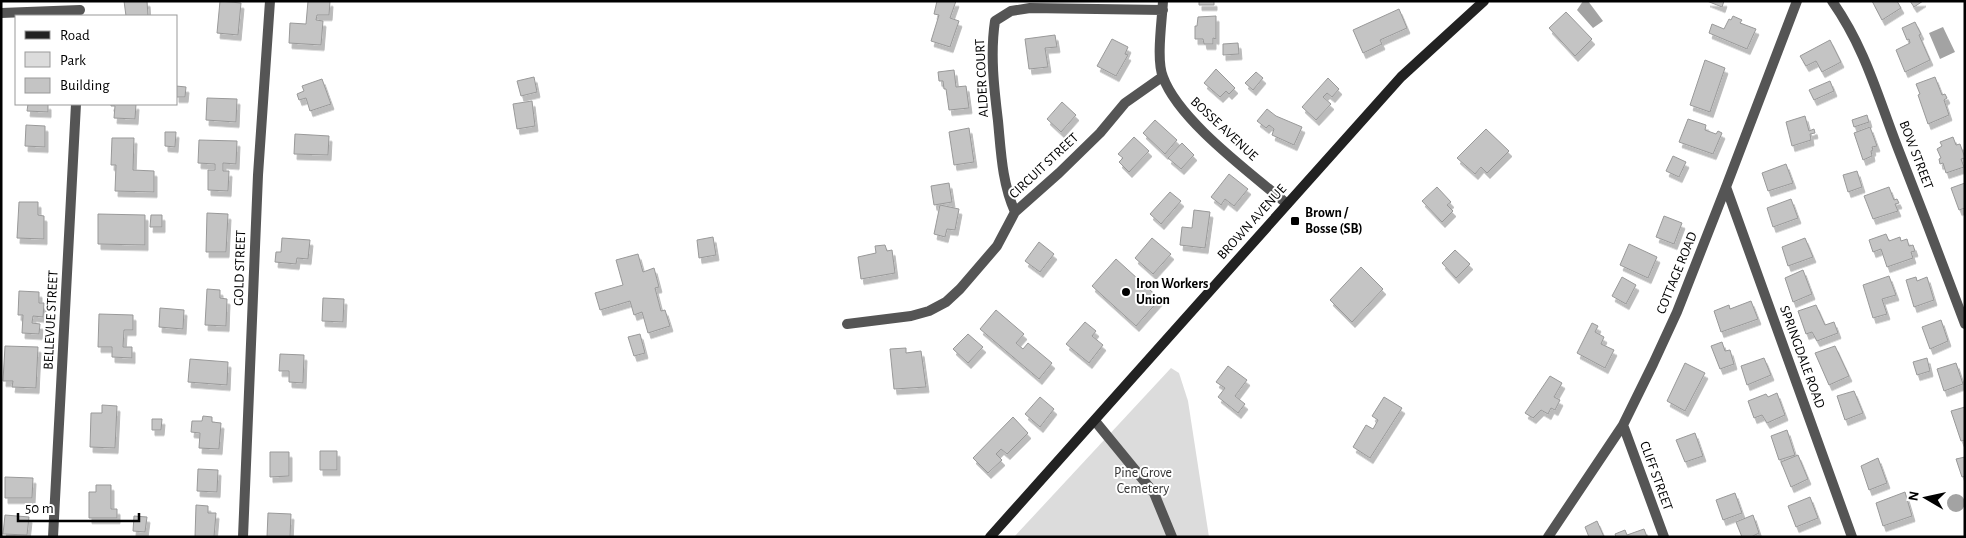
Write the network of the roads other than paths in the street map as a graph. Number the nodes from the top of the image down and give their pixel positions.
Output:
1 (270, 1) edge
2 (1484, 1) edge
3 (1797, 1) edge
4 (1832, 1) edge
5 (1163, 5) edge
6 (80, 9) edge
7 (1, 13) edge
8 (1162, 76) junction
9 (76, 105) edge
10 (1726, 187) junction
11 (1287, 204) junction
12 (1015, 212) junction
13 (847, 324) dead end
14 (1965, 324) edge
15 (1095, 421) junction
16 (1623, 424) junction
17 (53, 537) edge
18 (243, 537) edge
19 (990, 537) edge
20 (1172, 537) edge
21 (1548, 537) edge
22 (1664, 537) edge
23 (1852, 537) edge

1 - 18 street, GOLD STREET
2 - 11 main road, BROWN AVENUE
3 - 10 street, COTTAGE ROAD
4 - 14 street, BOW STREET
5 - 8 street, BOSSE AVENUE
5 - 12 street, ALDER COURT
6 - 7 street
8 - 11 street, BOSSE AVENUE
8 - 12 street, CIRCUIT STREET
9 - 17 street, BELLEVUE STREET
10 - 16 street, COTTAGE ROAD
10 - 23 street, SPRINGDALE ROAD
11 - 15 main road, BROWN AVENUE
12 - 13 street, CIRCUIT STREET
15 - 19 main road, BROWN AVENUE
15 - 20 street
16 - 21 street, COTTAGE ROAD
16 - 22 street, CLIFF STREET

